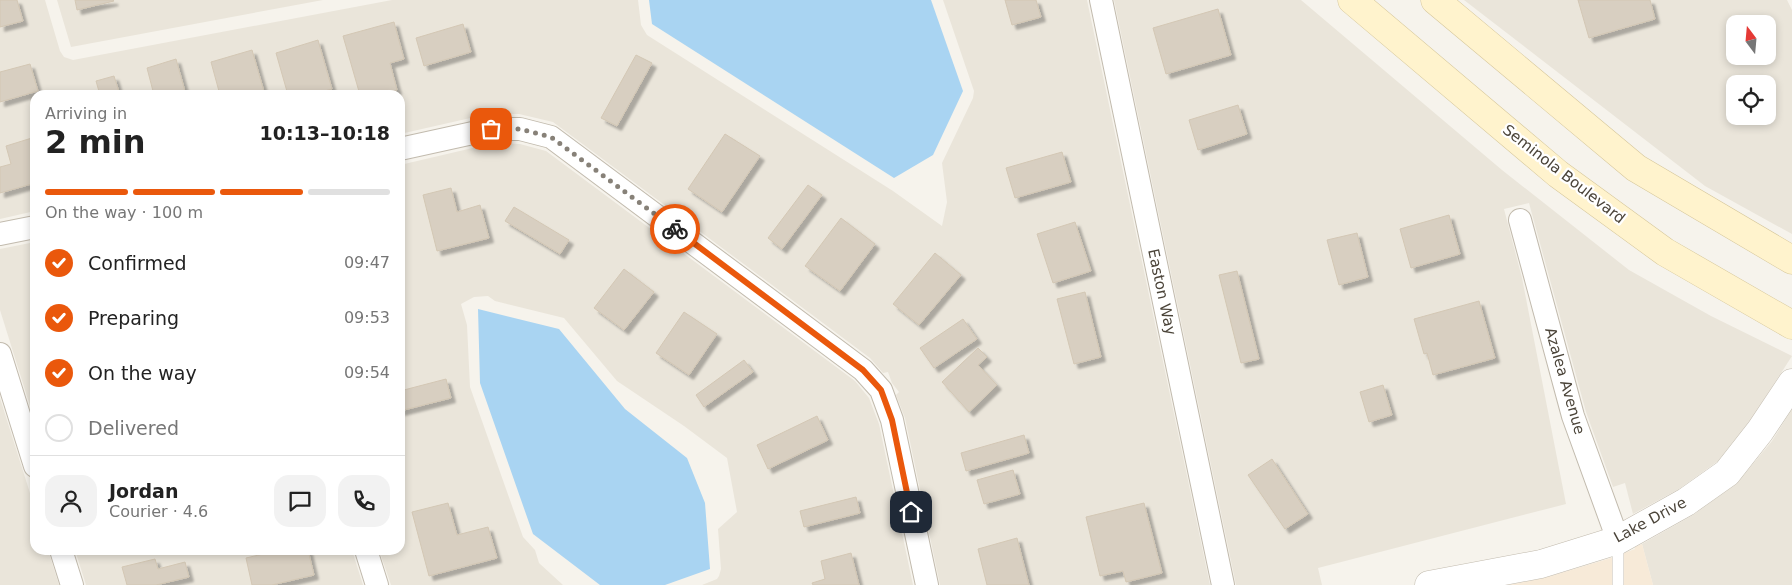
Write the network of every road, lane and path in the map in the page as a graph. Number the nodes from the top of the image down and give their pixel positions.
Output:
1 (1101, 0) edge
2 (1352, 0) edge
3 (1435, 0) edge
4 (405, 148) edge
5 (1520, 220) dead end
6 (30, 227) edge
7 (0, 234) edge
8 (1792, 260) edge
9 (1792, 325) edge
10 (0, 354) edge
11 (1792, 383) edge
12 (30, 450) edge
13 (1618, 540) junction
14 (63, 555) edge
15 (368, 555) edge
16 (72, 585) edge
17 (377, 585) edge
18 (927, 585) edge
19 (1223, 585) edge
20 (1428, 585) edge
21 (1618, 585) edge

1 - 19 street, Easton Way
2 - 9 main road, Seminola Boulevard
3 - 8 main road
4 - 18 street
5 - 13 street, Azalea Avenue
6 - 7 street
10 - 12 street
11 - 13 street, Lake Drive
13 - 20 street, Lake Drive
13 - 21 lane
14 - 16 street
15 - 17 street

